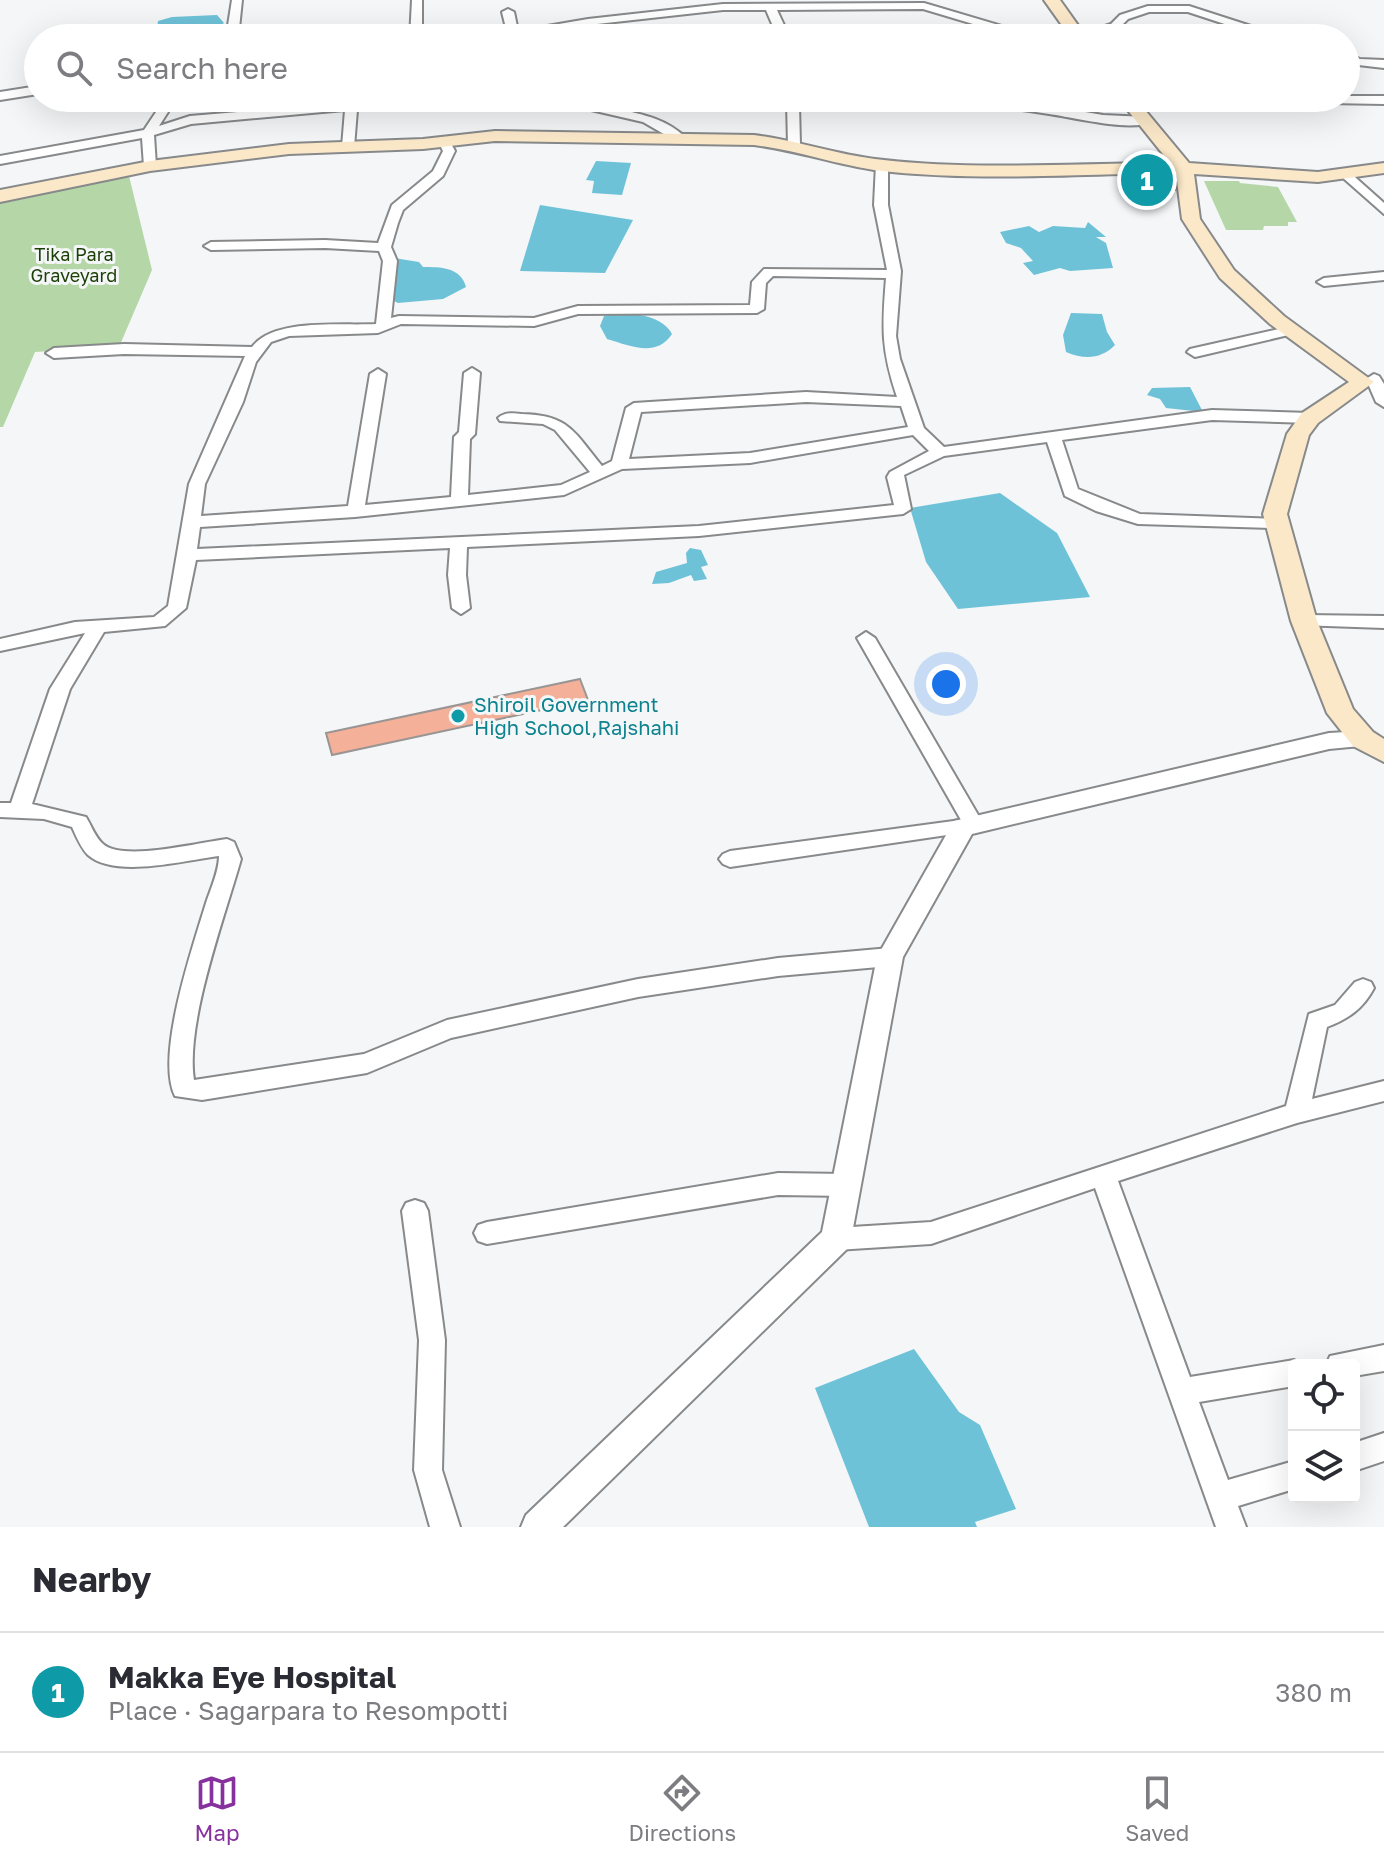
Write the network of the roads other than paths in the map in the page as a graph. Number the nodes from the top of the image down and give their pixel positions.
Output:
1 (237, 0) edge
2 (417, 0) edge
3 (1052, 0) edge
4 (888, 3) edge
5 (721, 4) edge
6 (771, 8) junction
7 (508, 12) dead end
8 (234, 24) edge
9 (416, 24) edge
10 (511, 24) edge
11 (576, 24) edge
12 (778, 24) edge
13 (988, 24) edge
14 (1069, 24) edge
15 (1117, 24) edge
16 (1231, 24) edge
17 (1360, 62) edge
18 (1384, 64) edge
19 (24, 92) edge
20 (0, 96) edge
21 (1360, 100) edge
22 (1384, 100) edge
23 (162, 112) edge
24 (285, 112) edge
25 (351, 112) edge
26 (619, 112) edge
27 (793, 112) edge
28 (1061, 112) edge
29 (1138, 112) edge
30 (265, 115) joint
31 (1146, 121) junction
32 (148, 133) junction
33 (680, 138) junction
34 (444, 141) junction
35 (794, 145) junction
36 (348, 147) junction
37 (0, 160) edge
38 (882, 164) junction
39 (150, 166) junction
40 (1184, 168) junction
41 (1384, 168) edge
42 (1347, 174) junction
43 (0, 196) edge
44 (1384, 210) edge
45 (211, 246) dead end
46 (384, 247) junction
47 (894, 274) junction
48 (1384, 276) edge
49 (1324, 282) dead end
50 (383, 324) junction
51 (1292, 330) junction
52 (256, 352) junction
53 (1195, 352) dead end
54 (54, 353) dead end
55 (472, 373) dead end
56 (378, 374) dead end
57 (1374, 379) edge
58 (907, 402) junction
59 (1384, 402) edge
60 (506, 418) dead end
61 (1310, 418) junction
62 (917, 430) junction
63 (1053, 436) junction
64 (940, 452) junction
65 (619, 464) junction
66 (599, 472) junction
67 (459, 502) junction
68 (355, 512) junction
69 (193, 522) junction
70 (1276, 523) junction
71 (459, 542) junction
72 (188, 555) junction
73 (461, 608) dead end
74 (1304, 621) junction
75 (1384, 622) edge
76 (97, 628) junction
77 (866, 638) dead end
78 (0, 645) edge
79 (1373, 746) edge
80 (10, 810) edge
81 (969, 826) junction
82 (730, 859) dead end
83 (890, 957) junction
84 (1363, 988) dead end
85 (1384, 1091) edge
86 (1297, 1113) junction
87 (1103, 1175) junction
88 (847, 1185) junction
89 (415, 1211) dead end
90 (487, 1233) dead end
91 (836, 1239) junction
92 (1384, 1358) edge
93 (1360, 1362) edge
94 (1288, 1374) edge
95 (1184, 1391) junction
96 (1384, 1447) edge
97 (1360, 1455) edge
98 (1288, 1477) edge
99 (1222, 1496) junction
100 (445, 1527) edge
101 (538, 1527) edge
102 (1231, 1527) edge

1 - 8 street
2 - 9 street
3 - 14 main road
4 - 6 street
4 - 13 street
5 - 6 street
5 - 11 street
6 - 12 street
7 - 10 street
15 - 16 street
17 - 18 street
19 - 20 street
21 - 22 street
23 - 32 street
24 - 30 street
25 - 36 street
26 - 33 street
27 - 35 street
28 - 31 street
29 - 31 main road
30 - 32 street
31 - 40 main road
32 - 37 street
32 - 39 street
33 - 34 main road
33 - 35 main road
34 - 36 main road
34 - 46 street
35 - 38 main road
36 - 39 main road
38 - 40 main road
38 - 47 street
39 - 43 main road
40 - 42 main road
40 - 51 main road
41 - 42 main road
42 - 44 street
45 - 46 street
46 - 50 street
47 - 50 street
47 - 58 street
48 - 49 street
50 - 52 street
51 - 53 street
51 - 57 main road
52 - 54 street
52 - 69 street
55 - 67 street
56 - 68 street
57 - 59 street
57 - 61 main road
58 - 62 street
58 - 65 street
60 - 66 street
61 - 63 street
61 - 70 main road
62 - 64 street
62 - 65 street
63 - 64 street
63 - 70 street
64 - 71 street
65 - 66 street
66 - 67 street
67 - 68 street
68 - 69 street
69 - 72 street
70 - 74 main road
71 - 72 street
71 - 73 street
72 - 76 street
74 - 75 street
74 - 79 main road
76 - 78 street
76 - 80 street
77 - 81 street
79 - 81 street
80 - 83 street
81 - 82 street
81 - 83 street
83 - 88 street
84 - 86 street
85 - 86 street
86 - 87 street
87 - 91 street
87 - 95 street
88 - 90 street
88 - 91 street
89 - 100 street
91 - 101 street
92 - 93 street
94 - 95 street
95 - 99 street
96 - 97 street
98 - 99 street
99 - 102 street

